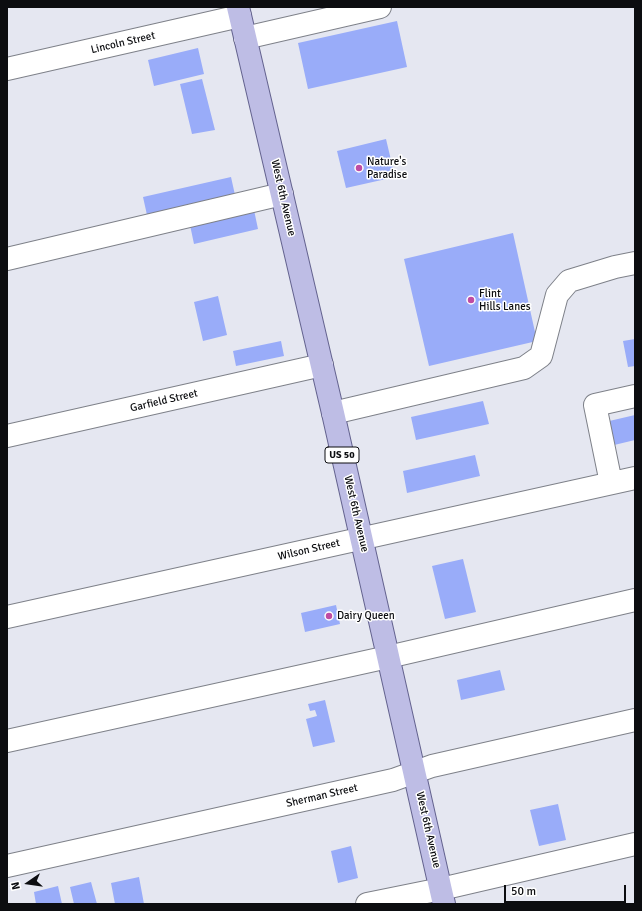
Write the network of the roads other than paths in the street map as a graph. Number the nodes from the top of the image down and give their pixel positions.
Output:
1 (380, 7) edge
2 (239, 12) edge
3 (245, 38) junction
4 (7, 69) edge
5 (282, 194) junction
6 (7, 260) edge
7 (635, 263) edge
8 (322, 365) junction
9 (635, 396) edge
10 (333, 413) junction
11 (7, 436) edge
12 (635, 478) edge
13 (611, 483) junction
14 (361, 538) junction
15 (635, 600) edge
16 (7, 617) edge
17 (388, 657) junction
18 (635, 720) edge
19 (7, 741) edge
20 (415, 772) junction
21 (635, 844) edge
22 (7, 866) edge
23 (443, 896) edge
24 (367, 904) edge

1 - 3 street
2 - 3 main road, West 6th Avenue / US 50
2 - 4 street, Lincoln Street
3 - 5 main road, West 6th Avenue / US 50
5 - 6 street
5 - 8 main road, West 6th Avenue / US 50
7 - 10 street
8 - 10 main road, West 6th Avenue / US 50
8 - 11 street, Garfield Street
9 - 13 street
10 - 14 main road, West 6th Avenue / US 50
12 - 13 street, Wilson Street
13 - 14 street, Wilson Street
14 - 16 street, Wilson Street
14 - 17 main road, West 6th Avenue / US 50
15 - 17 street
17 - 19 street
17 - 20 main road, West 6th Avenue / US 50
18 - 20 street, Sherman Street
20 - 22 street, Sherman Street
20 - 23 main road, West 6th Avenue / US 50
21 - 23 street
23 - 24 street

